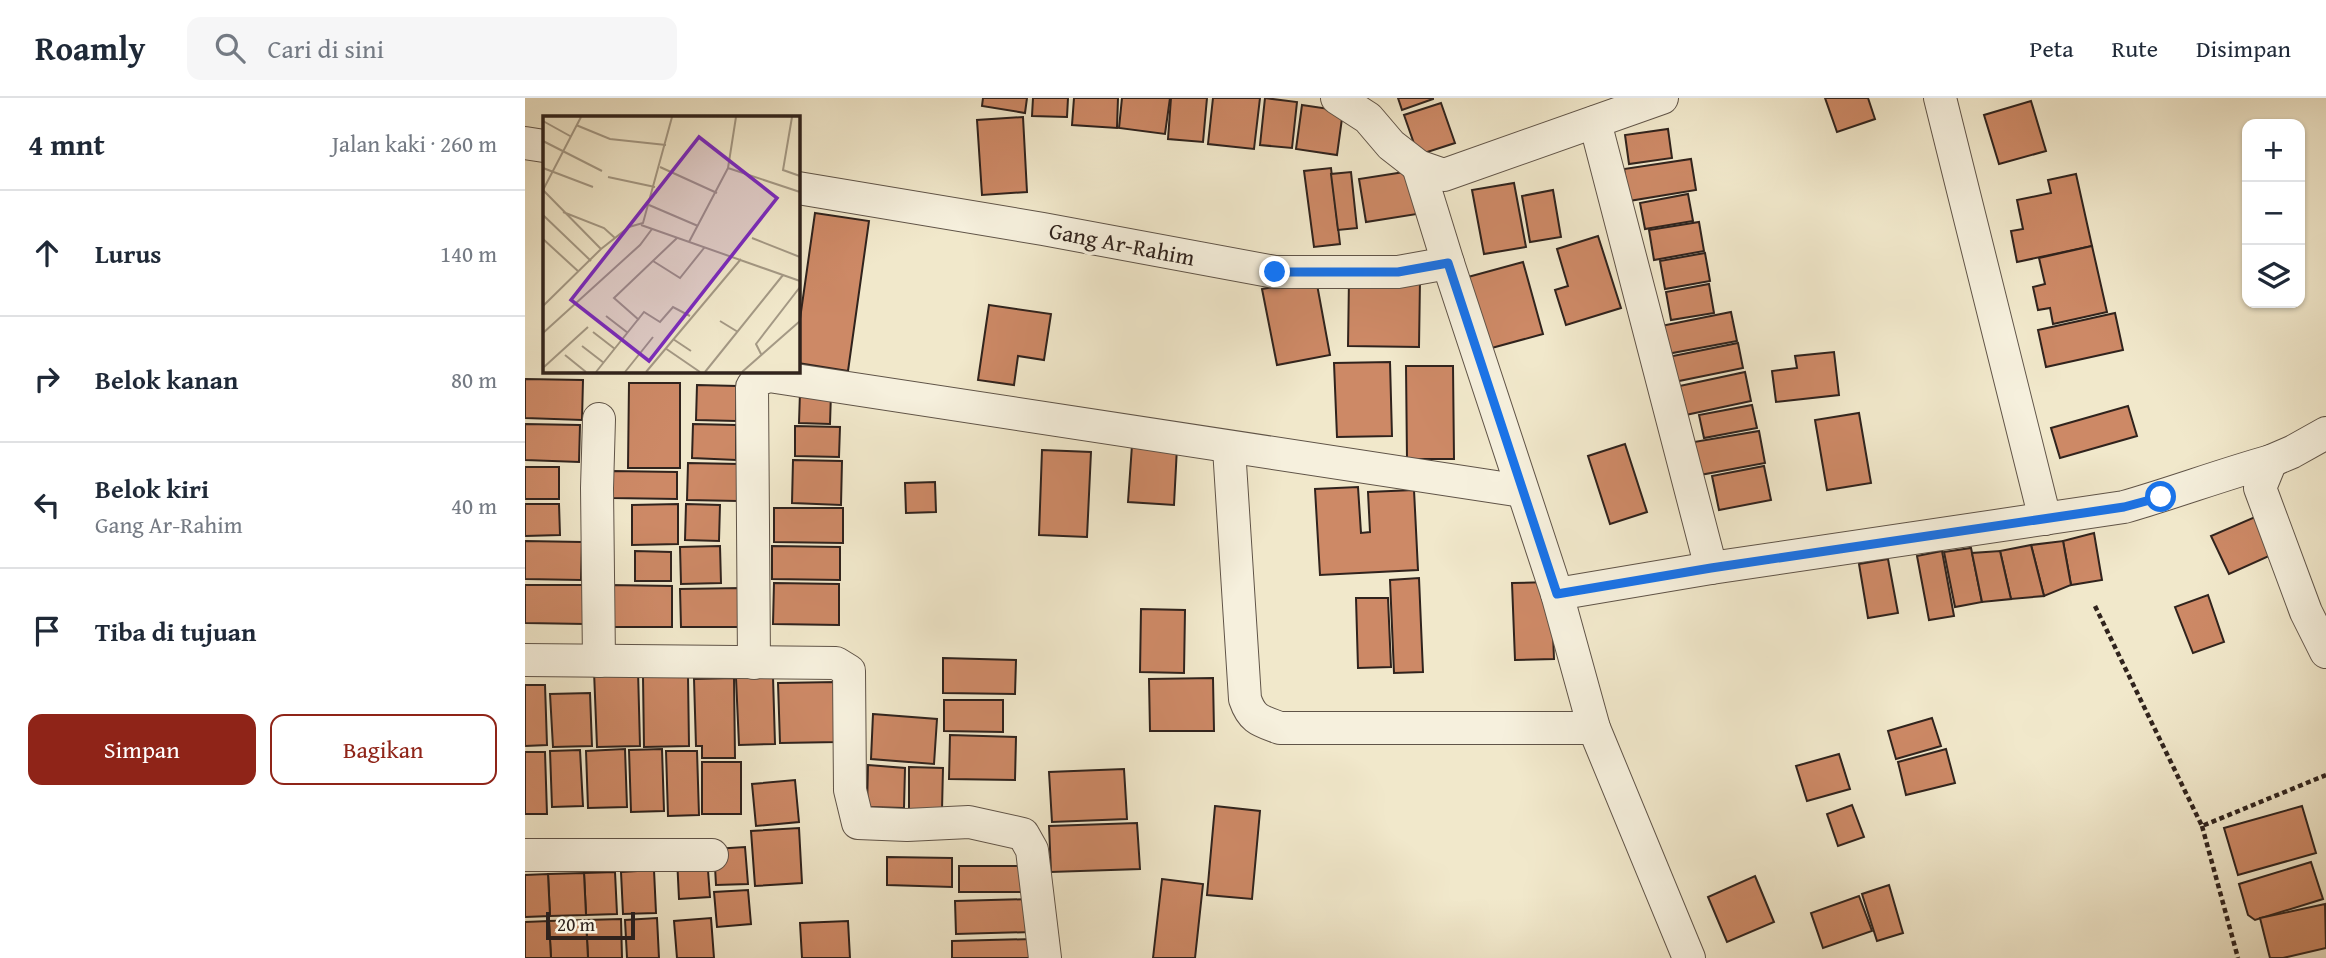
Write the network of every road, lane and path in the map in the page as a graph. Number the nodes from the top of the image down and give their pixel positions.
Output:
1 (1337, 98) edge
2 (1662, 98) edge
3 (1940, 98) edge
4 (1595, 122) junction
5 (525, 143) edge
6 (543, 146) edge
7 (1418, 166) junction
8 (800, 188) edge
9 (1448, 263) junction
10 (599, 419) dead end
11 (2326, 433) edge
12 (1229, 448) junction
13 (2270, 461) junction
14 (1522, 491) junction
15 (2045, 519) junction
16 (1711, 568) junction
17 (1557, 594) junction
18 (2095, 606) dead end
19 (2326, 652) edge
20 (525, 660) edge
21 (599, 661) junction
22 (754, 663) junction
23 (1594, 728) junction
24 (2326, 775) edge
25 (2203, 827) junction
26 (525, 855) edge
27 (712, 855) dead end
28 (1045, 958) edge
29 (1689, 958) edge
30 (2238, 958) edge

1 - 7 street
2 - 4 street
3 - 15 street
4 - 7 street
4 - 16 street
5 - 6 street
7 - 9 street
8 - 9 street, Gang Ar-Rahim
9 - 14 street
10 - 21 street
11 - 13 street
12 - 14 street
12 - 22 street
12 - 23 street
13 - 15 street
13 - 19 street
14 - 17 street
15 - 16 street
16 - 17 street
17 - 23 street
18 - 25 path
20 - 21 street
21 - 22 street
22 - 28 street
23 - 29 street
24 - 25 path
25 - 30 path
26 - 27 street

